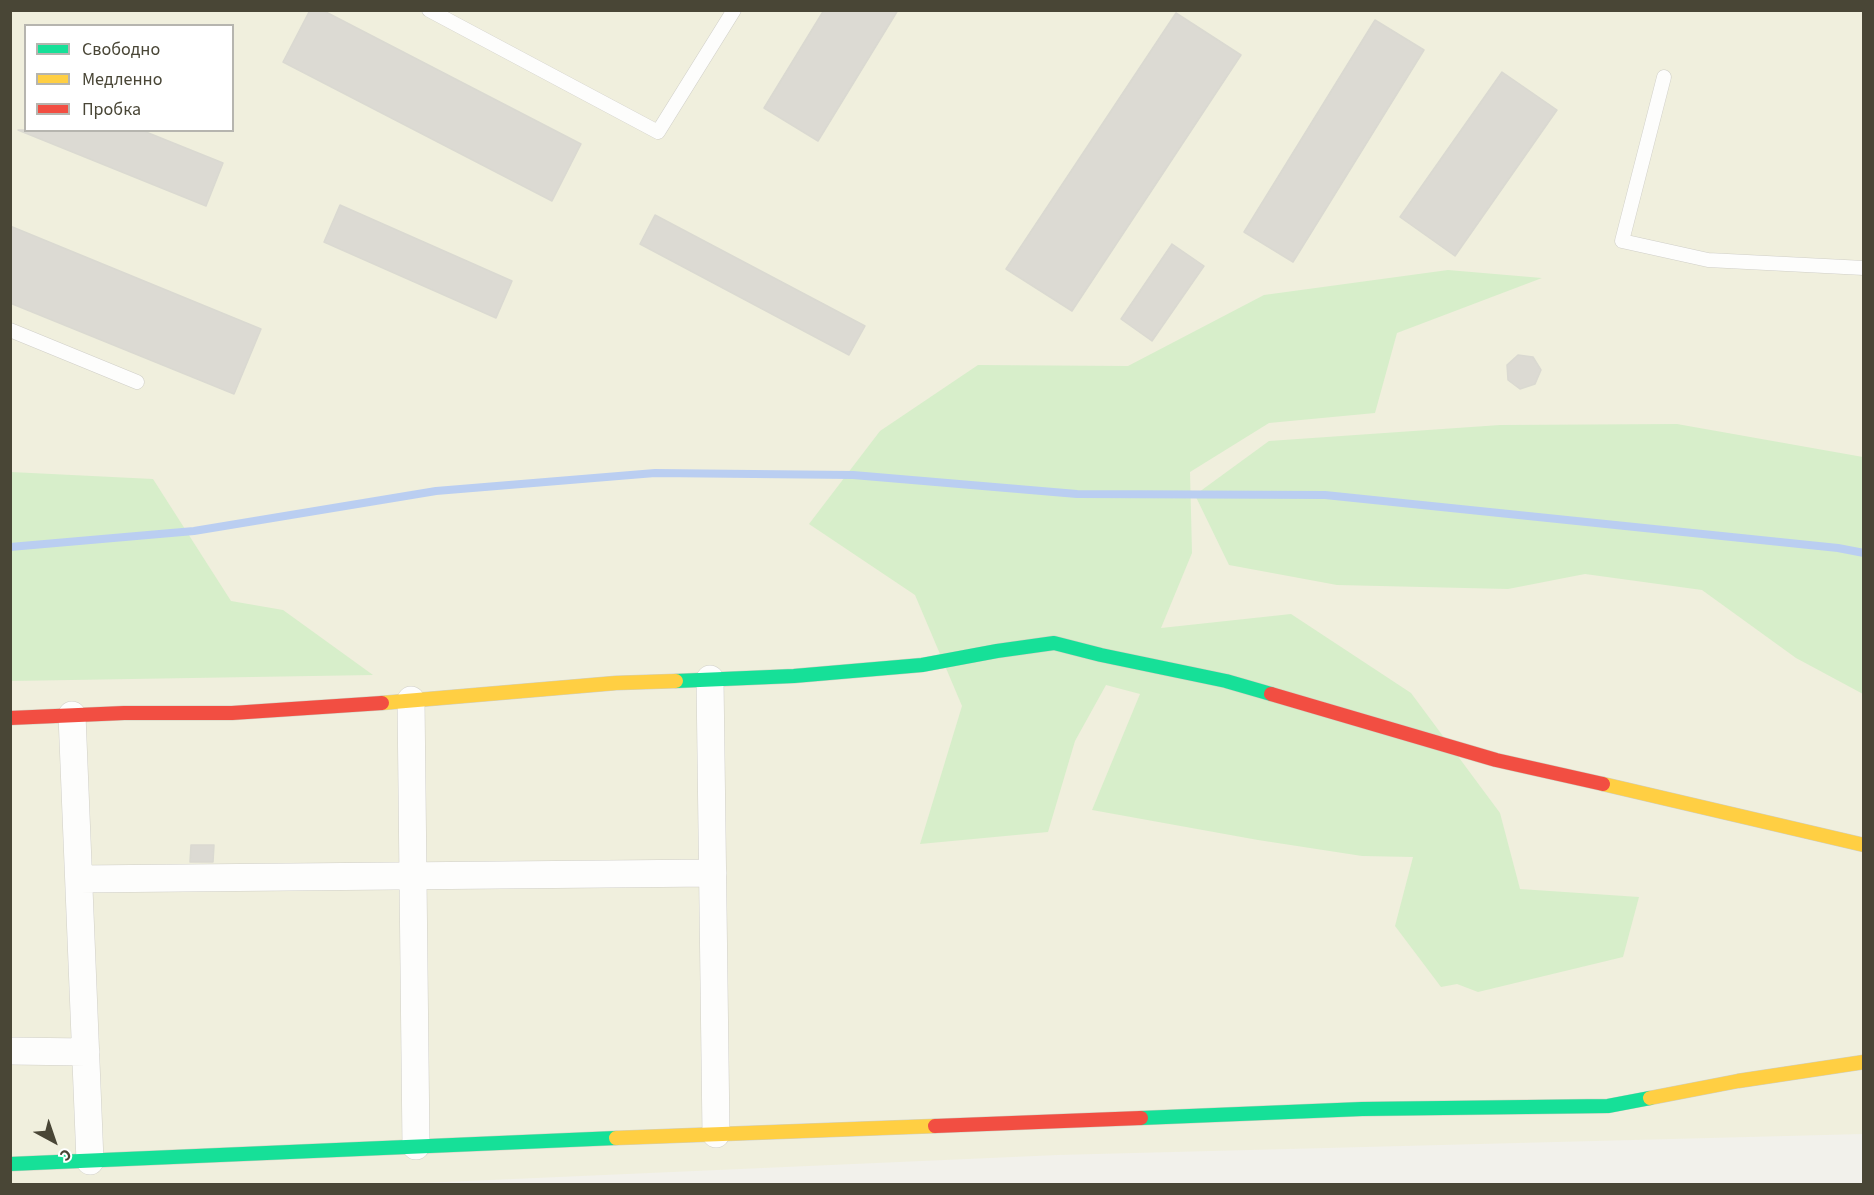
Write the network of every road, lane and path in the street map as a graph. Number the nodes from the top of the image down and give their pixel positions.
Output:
1 (429, 10) edge
2 (734, 10) edge
3 (1664, 77) dead end
4 (1863, 268) edge
5 (10, 330) edge
6 (137, 382) dead end
7 (710, 679) junction
8 (411, 700) junction
9 (72, 715) junction
10 (10, 718) edge
11 (1863, 845) edge
12 (713, 873) junction
13 (413, 876) junction
14 (79, 879) junction
15 (10, 1051) edge
16 (86, 1052) junction
17 (1863, 1062) edge
18 (716, 1134) junction
19 (416, 1146) junction
20 (90, 1161) junction
21 (10, 1164) edge

1 - 2 lane
3 - 4 lane
5 - 6 lane
7 - 8 street
7 - 11 street
7 - 12 street
8 - 9 street
8 - 13 street
9 - 10 street
9 - 14 street
12 - 13 street
12 - 18 street
13 - 14 street
13 - 19 street
14 - 16 street
15 - 16 street
16 - 20 street
17 - 18 street
18 - 19 street
19 - 20 street
20 - 21 street

